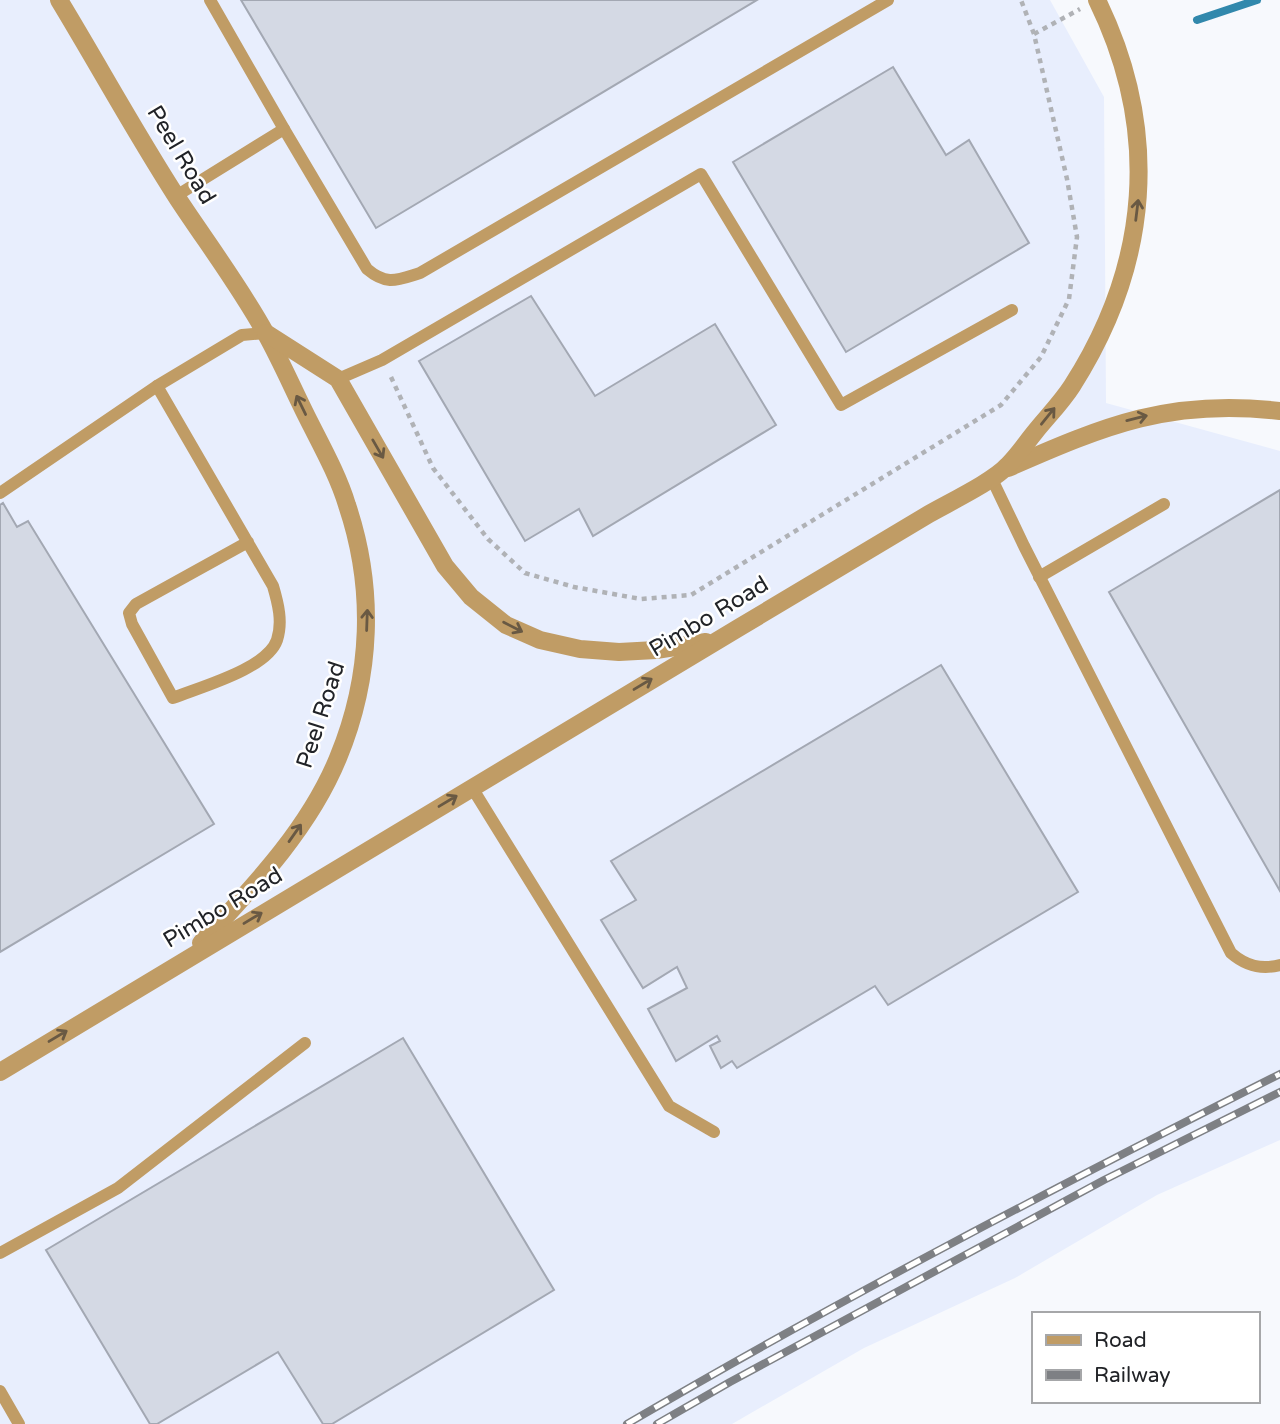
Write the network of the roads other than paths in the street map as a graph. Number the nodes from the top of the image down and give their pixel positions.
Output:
1 (59, 0) edge
2 (209, 0) edge
3 (888, 0) edge
4 (1091, 3) edge
5 (284, 129) junction
6 (176, 195) junction
7 (1012, 310) dead end
8 (265, 332) junction
9 (338, 379) junction
10 (157, 386) junction
11 (1280, 411) edge
12 (998, 473) junction
13 (0, 493) edge
14 (1164, 503) dead end
15 (248, 542) junction
16 (1039, 577) junction
17 (717, 641) junction
18 (471, 786) junction
19 (187, 958) junction
20 (1280, 965) edge
21 (305, 1043) dead end
22 (0, 1072) edge
23 (713, 1132) dead end
24 (0, 1253) edge
25 (0, 1391) edge
26 (19, 1424) edge

1 - 6 street, Peel Road
2 - 5 lane
3 - 5 lane
12 -> 4 street, Pimbo Road
5 - 6 lane
6 - 8 street, Peel Road
7 - 9 lane
8 - 9 street, Peel Road
8 - 10 lane
19 -> 8 street, Peel Road
9 -> 17 street, Peel Road
10 - 13 lane
10 - 15 lane
12 -> 11 street
12 - 16 lane
12 - 17 street, Pimbo Road
14 - 16 lane
15 - 15 lane
16 - 20 lane
18 -> 17 street, Pimbo Road
19 -> 18 street, Pimbo Road
18 - 23 lane
22 -> 19 street, Pimbo Road
21 - 24 lane
25 - 26 lane

